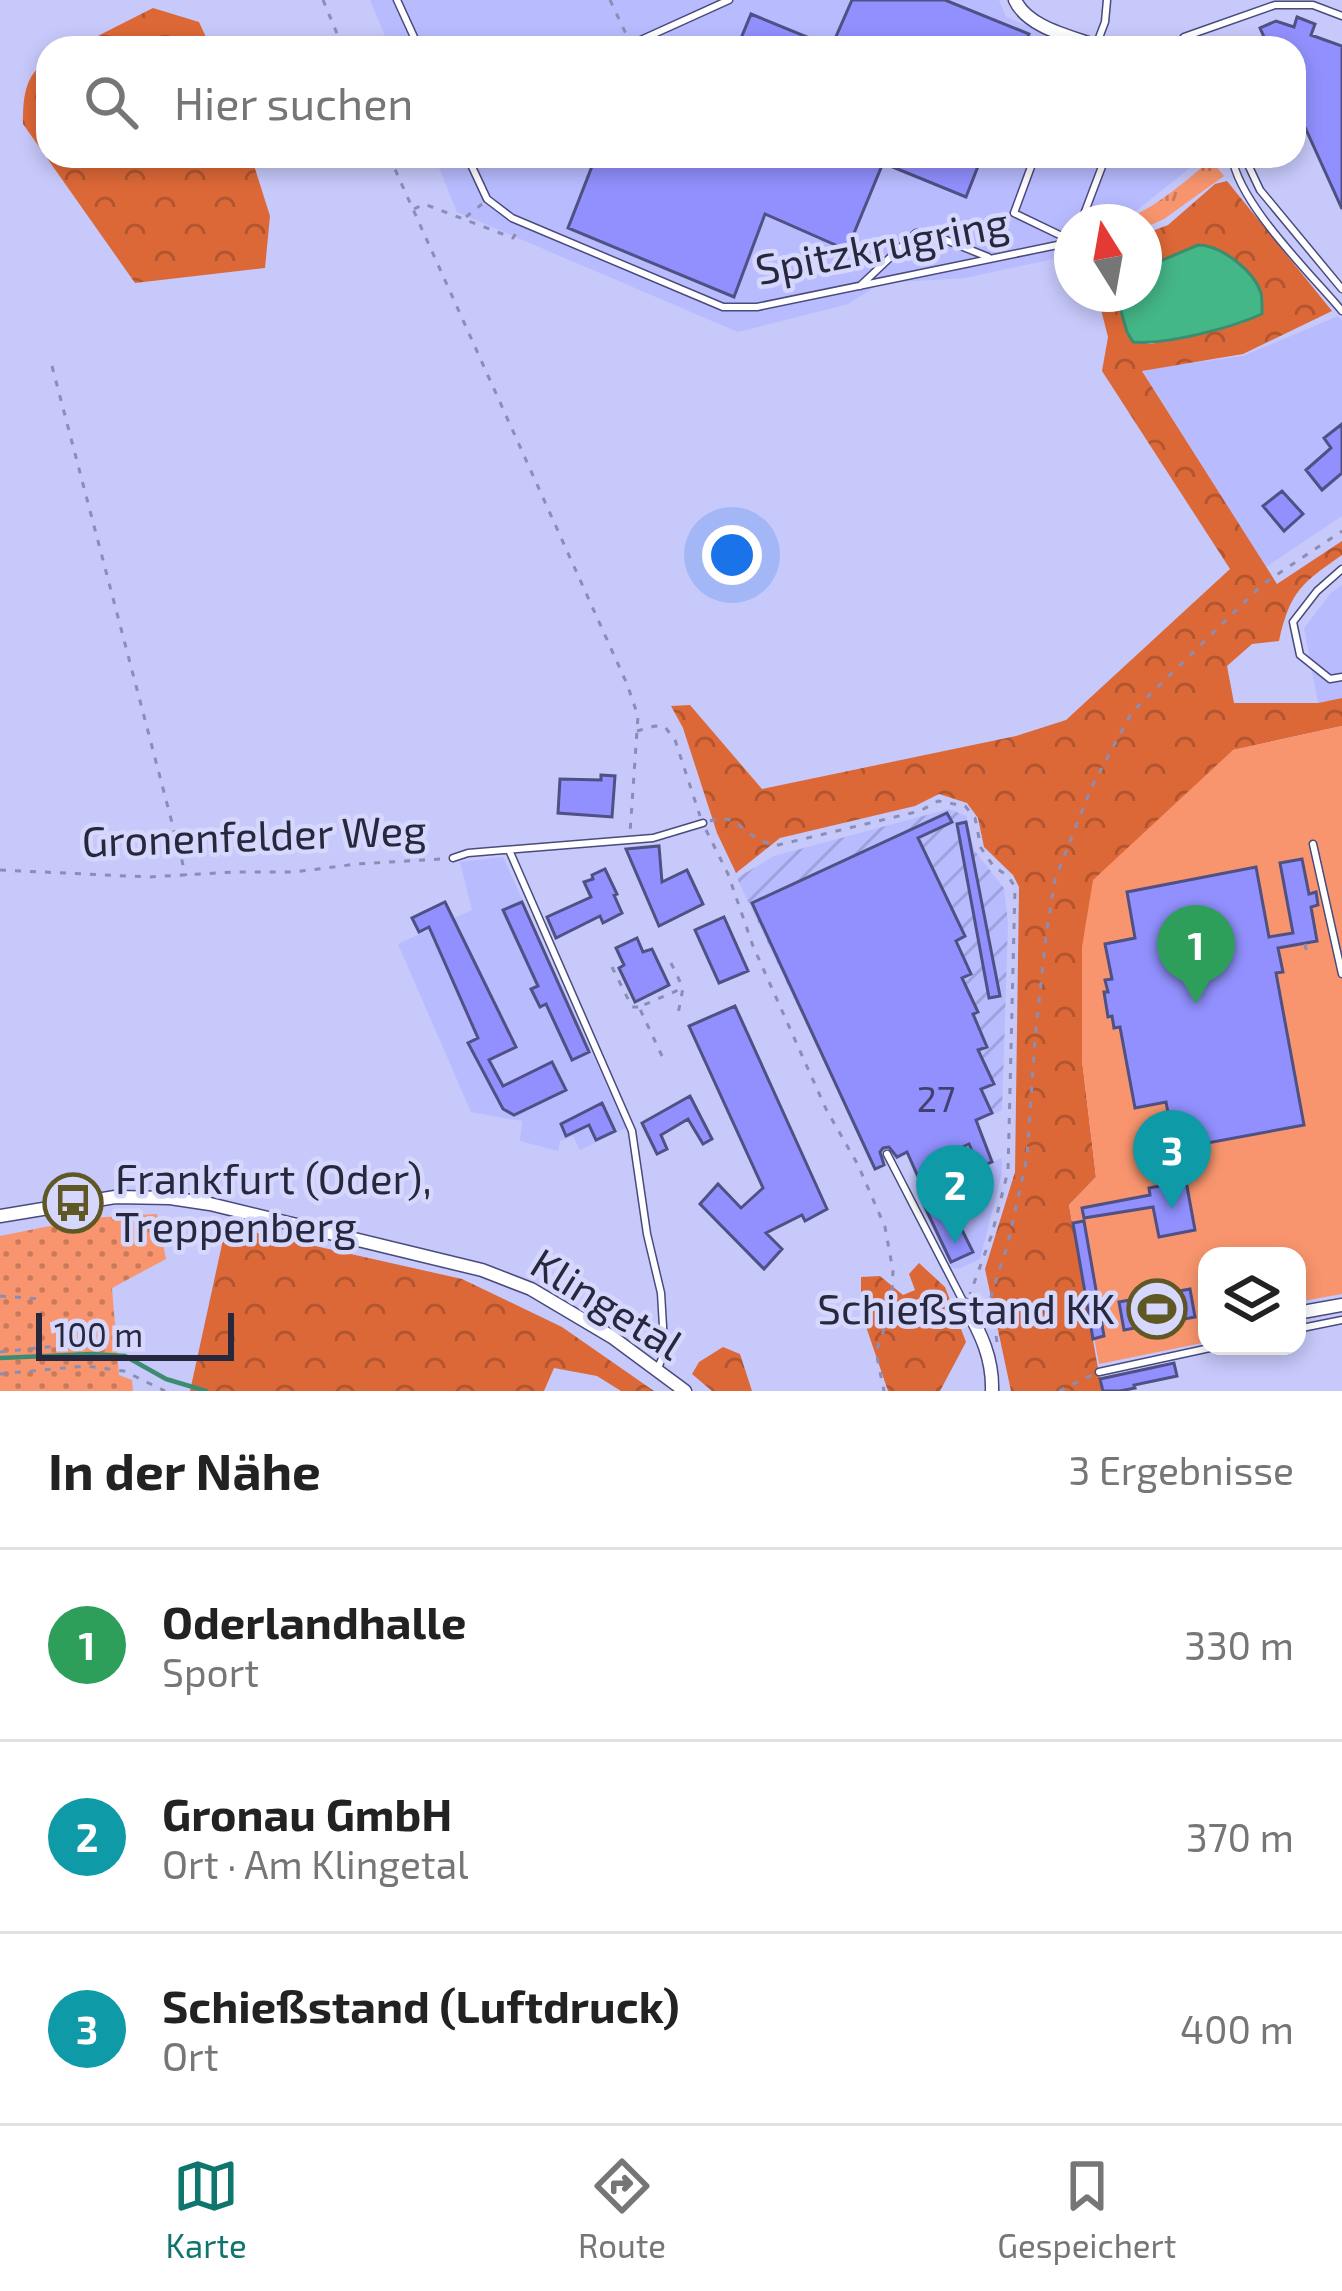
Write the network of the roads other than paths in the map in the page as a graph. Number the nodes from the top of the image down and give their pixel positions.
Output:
1 (397, 0) edge
2 (729, 0) edge
3 (1015, 0) edge
4 (1108, 0) edge
5 (1342, 16) edge
6 (413, 36) edge
7 (649, 36) edge
8 (1062, 36) edge
9 (1102, 36) edge
10 (1187, 36) edge
11 (473, 168) edge
12 (1031, 168) edge
13 (1101, 168) edge
14 (1234, 168) edge
15 (1250, 168) edge
16 (1088, 204) edge
17 (1054, 232) edge
18 (1054, 245) edge
19 (992, 258) junction
20 (860, 286) junction
21 (1342, 289) edge
22 (1342, 310) edge
23 (1342, 569) edge
24 (1342, 677) edge
25 (703, 823) road end
26 (1313, 844) dead end
27 (509, 850) junction
28 (453, 858) road end
29 (1342, 974) edge
30 (887, 1154) dead end
31 (0, 1216) edge
32 (965, 1305) joint
33 (1342, 1305) edge
34 (1306, 1311) edge
35 (1342, 1320) edge
36 (1306, 1327) edge
37 (1198, 1351) edge
38 (656, 1371) junction
39 (1099, 1372) road end
40 (685, 1391) edge
41 (992, 1391) edge

1 - 6 lane
2 - 7 lane
3 - 8 street
4 - 9 lane
5 - 10 lane
11 - 20 lane, Spitzkrugring
12 - 17 lane
13 - 16 lane
14 - 22 lane
15 - 21 lane
18 - 19 lane, Spitzkrugring
19 - 20 lane, Spitzkrugring
19 - 20 lane
23 - 24 lane
25 - 27 lane, Gronenfelder Weg
26 - 29 lane
27 - 28 lane, Gronenfelder Weg
27 - 38 lane
30 - 32 lane
31 - 38 street, Klingetal
32 - 41 street
33 - 34 street
35 - 36 lane
37 - 39 lane
38 - 40 street, Klingetal

